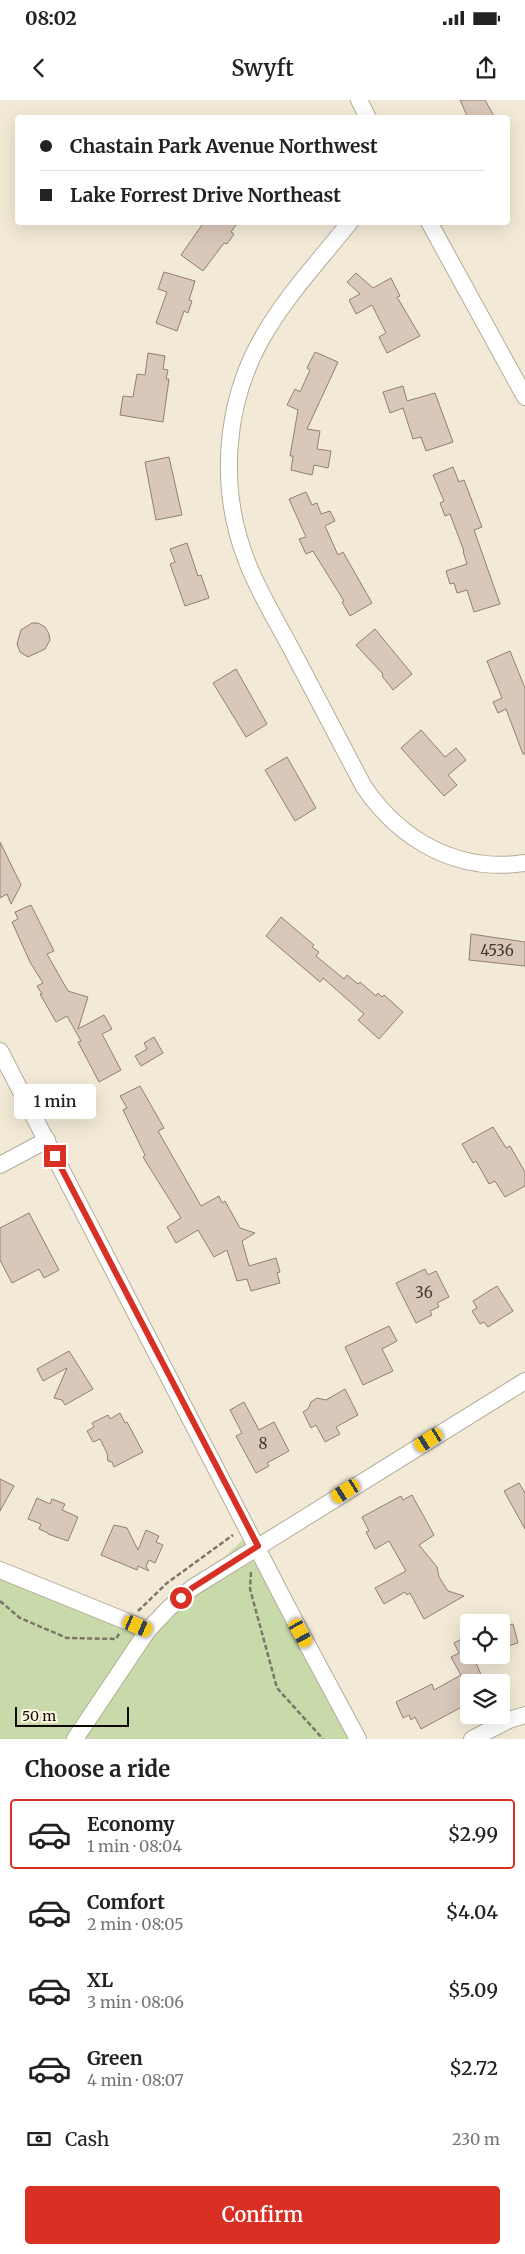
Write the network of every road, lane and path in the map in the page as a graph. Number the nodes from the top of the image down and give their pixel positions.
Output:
1 (359, 100) edge
2 (366, 115) edge
3 (348, 225) edge
4 (431, 225) edge
5 (525, 397) edge
6 (525, 863) edge
7 (0, 1051) edge
8 (47, 1140) junction
9 (0, 1165) edge
10 (525, 1381) edge
11 (251, 1550) junction
12 (0, 1570) edge
13 (0, 1601) edge
14 (127, 1622) junction
15 (148, 1630) junction
16 (525, 1715) edge
17 (75, 1739) edge
18 (323, 1739) edge
19 (358, 1739) edge
20 (472, 1739) edge

1 - 2 street
3 - 6 street
4 - 5 street
7 - 8 street
8 - 9 street
8 - 11 street
10 - 11 street
11 - 14 path
11 - 15 street
11 - 18 path
11 - 19 street
12 - 14 street
13 - 14 path
14 - 15 street
15 - 17 street
16 - 20 street

